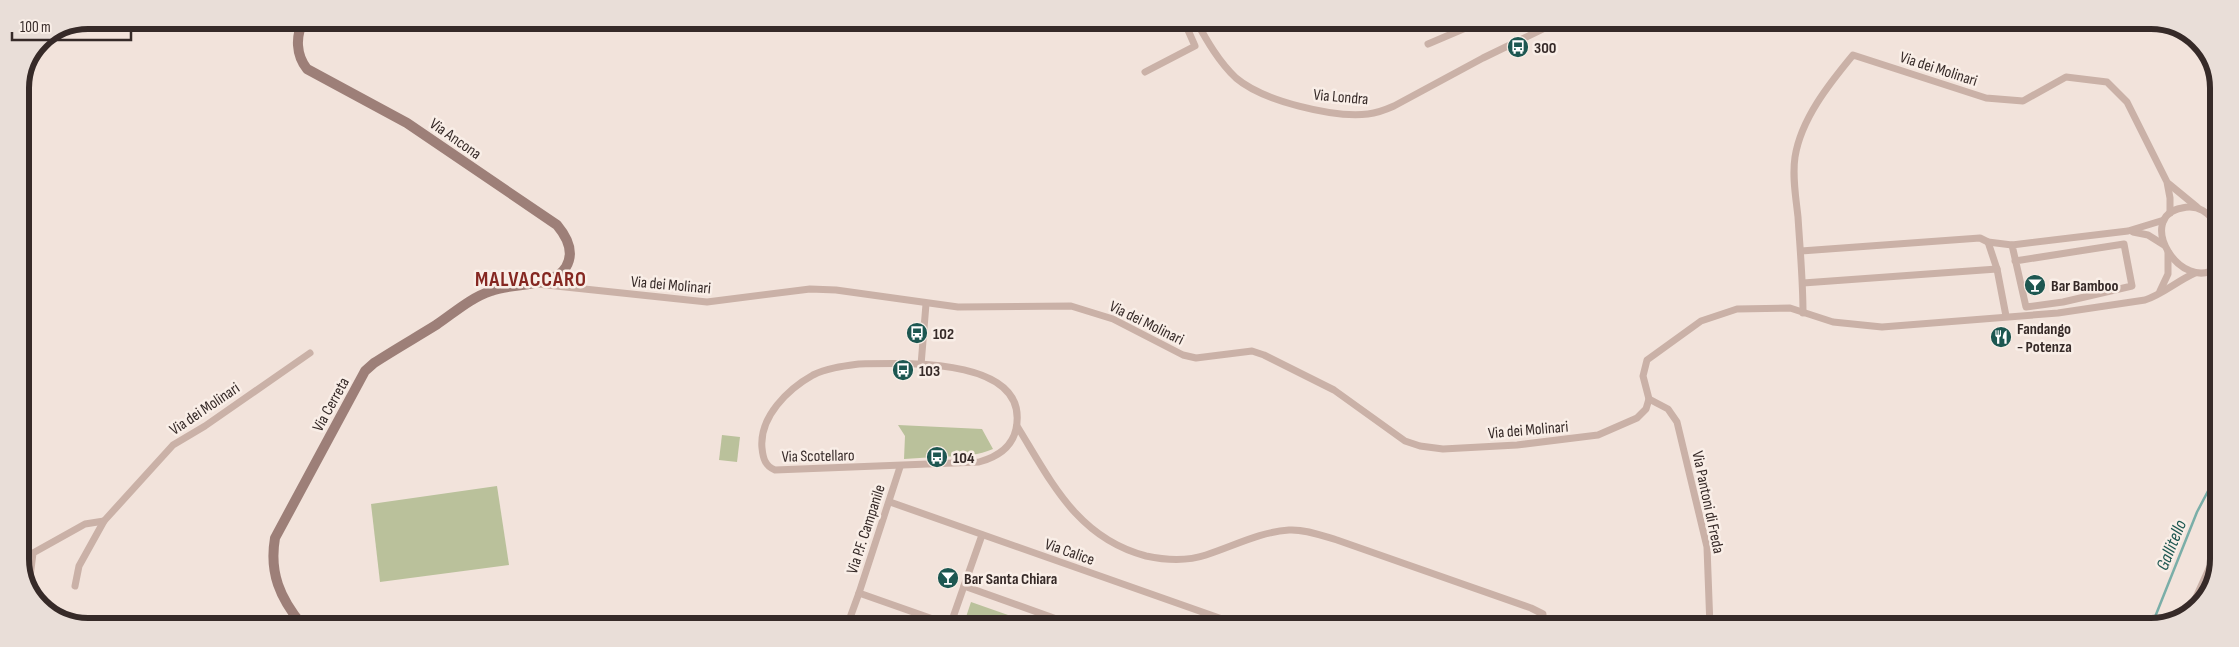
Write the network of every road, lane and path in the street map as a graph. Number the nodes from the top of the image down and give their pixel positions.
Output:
1 (300, 29) edge
2 (1188, 29) edge
3 (1200, 29) edge
4 (1465, 29) edge
5 (1543, 29) edge
6 (1428, 44) dead end
7 (1145, 72) dead end
8 (2167, 182) junction
9 (2198, 208) junction
10 (2207, 212) joint
11 (2170, 213) junction
12 (2210, 215) edge
13 (2164, 220) junction
14 (2128, 231) junction
15 (1988, 242) junction
16 (2164, 244) junction
17 (2012, 245) junction
18 (1801, 251) junction
19 (2168, 252) junction
20 (2015, 261) junction
21 (1997, 269) junction
22 (2195, 274) junction
23 (2208, 274) edge
24 (1803, 283) junction
25 (534, 284) junction
26 (2157, 296) junction
27 (2063, 302) junction
28 (926, 304) junction
29 (1803, 312) junction
30 (2064, 312) junction
31 (2006, 316) junction
32 (310, 353) dead end
33 (921, 365) junction
34 (1649, 399) junction
35 (1017, 426) junction
36 (900, 467) junction
37 (890, 502) junction
38 (104, 522) junction
39 (982, 535) junction
40 (2210, 566) edge
41 (31, 573) edge
42 (75, 586) dead end
43 (964, 586) junction
44 (859, 593) junction
45 (2196, 598) edge
46 (296, 618) edge
47 (850, 618) edge
48 (928, 618) edge
49 (953, 618) edge
50 (1054, 618) edge
51 (1219, 618) edge
52 (1543, 618) edge
53 (1710, 618) edge

1 - 25 street, Via Ancona
2 - 7 street
3 - 5 street, Via Londra
4 - 6 street
8 - 9 street, Via dei Molinari
8 - 11 street, Via dei Molinari
8 - 18 street, Via dei Molinari
9 - 10 street, Via dei Molinari
9 - 11 street
10 - 12 street
11 - 13 street
13 - 14 street
13 - 16 street
14 - 16 street
14 - 17 street
15 - 17 street
15 - 18 street
15 - 21 street
16 - 19 street
17 - 20 street
18 - 24 street, Via dei Molinari
19 - 22 street
19 - 26 street
20 - 27 street
20 - 27 street
21 - 24 street
21 - 31 street
22 - 23 street
22 - 26 street
24 - 29 street, Via dei Molinari
25 - 28 street, Via dei Molinari
25 - 46 street, Via Cerreta
26 - 30 street
27 - 30 street
28 - 33 street
28 - 34 street, Via dei Molinari
29 - 31 street
29 - 34 street
30 - 31 street
32 - 38 street, Via dei Molinari
33 - 35 street, Via Scotellaro
33 - 36 street, Via Scotellaro
34 - 53 street, Via Pantoni di Freda
35 - 36 street, Via Scotellaro
35 - 52 street
36 - 37 street, Via P.F. Campanile
37 - 39 street, Via Calice
37 - 44 street, Via P.F. Campanile
38 - 41 street
38 - 42 street, Via dei Molinari
39 - 43 street
39 - 51 street, Via Calice
40 - 45 street
43 - 49 street
43 - 50 street
44 - 47 street
44 - 48 street, Via P.F. Campanile

